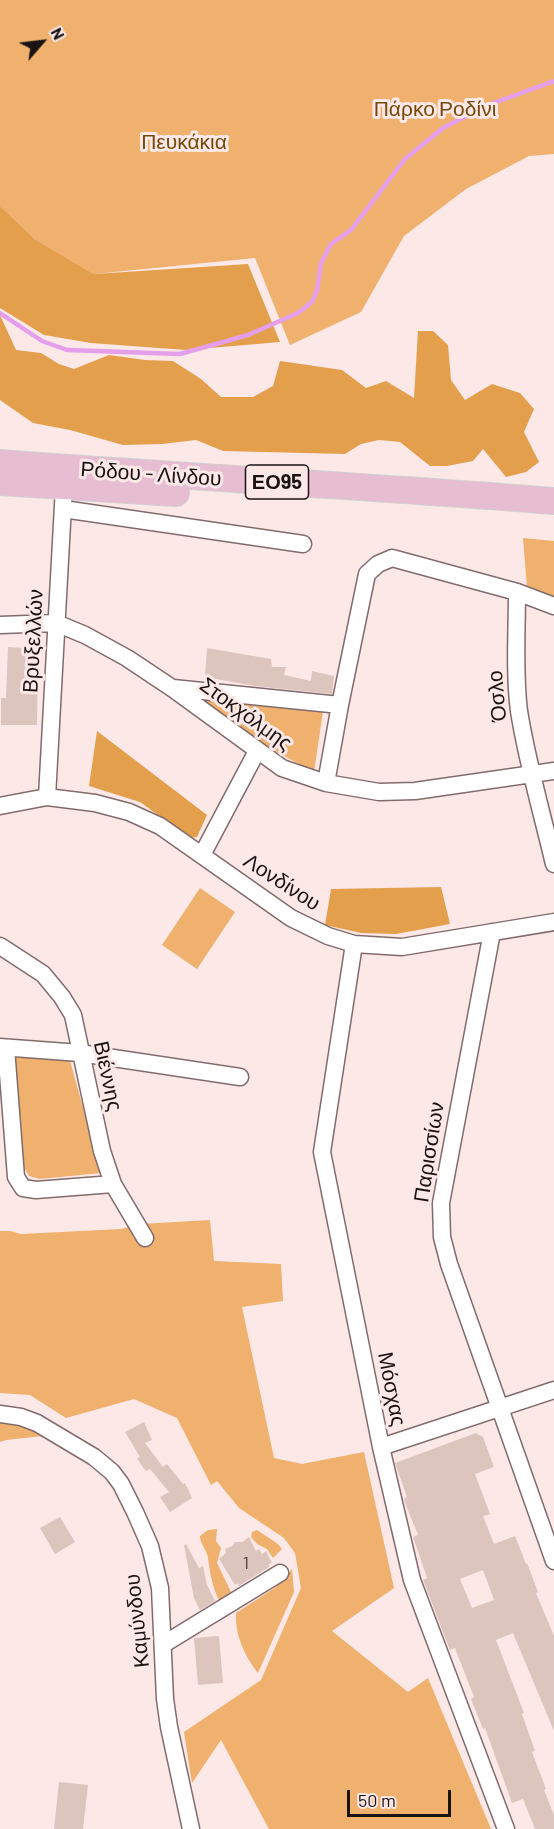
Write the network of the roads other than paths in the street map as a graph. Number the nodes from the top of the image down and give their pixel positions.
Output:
1 (0, 463) edge
2 (0, 482) edge
3 (64, 498) junction
4 (554, 501) edge
5 (554, 518) edge
6 (303, 544) dead end
7 (517, 592) junction
8 (554, 606) edge
9 (56, 622) junction
10 (0, 625) edge
11 (172, 688) junction
12 (340, 705) junction
13 (256, 751) junction
14 (554, 771) edge
15 (532, 775) junction
16 (326, 783) junction
17 (47, 797) junction
18 (0, 806) edge
19 (202, 855) junction
20 (554, 864) edge
21 (554, 922) edge
22 (492, 932) junction
23 (354, 944) junction
24 (0, 946) edge
25 (3, 1048) edge
26 (80, 1053) junction
27 (240, 1077) dead end
28 (113, 1184) junction
29 (145, 1238) dead end
30 (554, 1390) edge
31 (499, 1408) junction
32 (0, 1414) edge
33 (381, 1447) junction
34 (554, 1561) edge
35 (280, 1573) dead end
36 (164, 1644) junction
37 (191, 1829) edge
38 (506, 1829) edge

1 - 4 main road, Ρόδου - Λίνδου / ΕΟ95
2 - 3 main road, Ρόδου - Λίνδου / ΕΟ95
3 - 5 main road, Ρόδου - Λίνδου / ΕΟ95
3 - 6 street
3 - 9 street, Βρυξελλών
7 - 8 street
7 - 12 street
7 - 15 street, Όσλο
9 - 10 street, Στοκχόλμης
9 - 11 street, Στοκχόλμης
9 - 17 street, Βρυξελλών
11 - 12 street
11 - 13 street, Στοκχόλμης
12 - 16 street
13 - 16 street, Στοκχόλμης
13 - 19 street
14 - 15 street, Στοκχόλμης
15 - 16 street, Στοκχόλμης
15 - 20 street, Όσλο
17 - 18 street, Λονδίνου
17 - 19 street, Λονδίνου
19 - 23 street, Λονδίνου
21 - 22 street, Λονδίνου
22 - 23 street, Λονδίνου
22 - 31 street, Παρισσίων
23 - 33 street, Μόσχας
24 - 26 street, Βιέννης
25 - 26 street
25 - 28 street
26 - 27 street
26 - 28 street, Βιέννης
28 - 29 street, Βιέννης
30 - 31 street
31 - 33 street
31 - 34 street, Παρισσίων
32 - 36 street, Καμύνδου
33 - 38 street, Μόσχας
35 - 36 street
36 - 37 street, Καμύνδου

